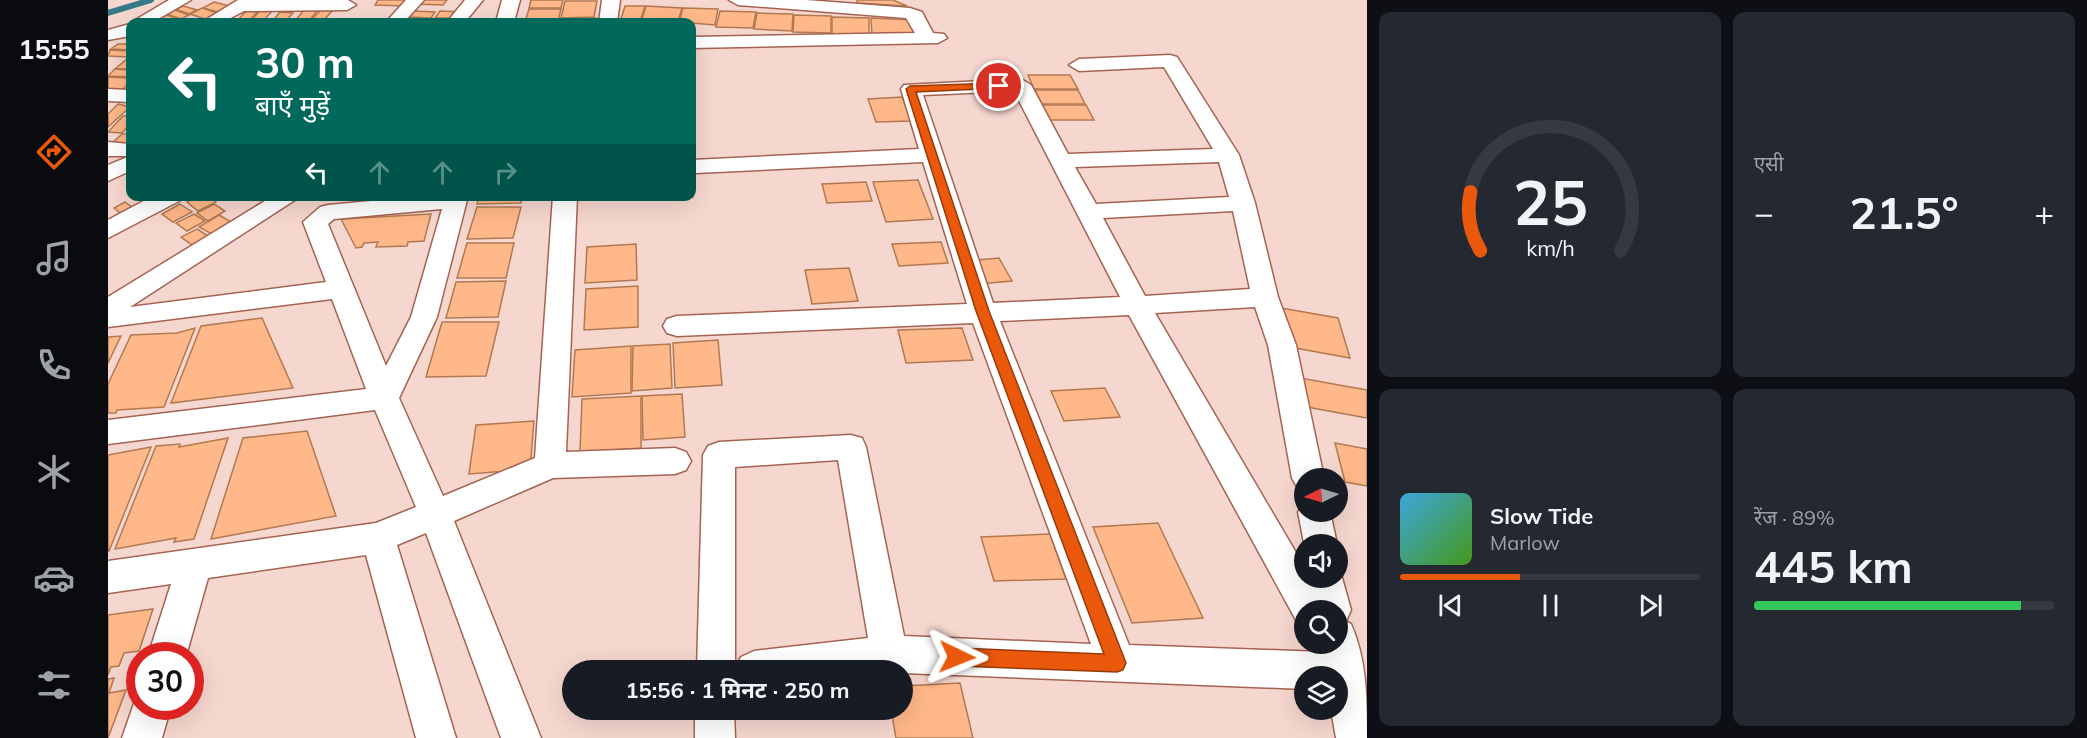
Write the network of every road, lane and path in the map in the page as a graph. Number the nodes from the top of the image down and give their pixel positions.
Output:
1 (182, 0) edge
2 (414, 0) edge
3 (474, 0) edge
4 (512, 0) edge
5 (611, 0) edge
6 (738, 0) edge
7 (246, 3) edge
8 (349, 3) edge
9 (148, 18) edge
10 (218, 18) edge
11 (334, 18) edge
12 (398, 18) edge
13 (459, 18) edge
14 (506, 18) edge
15 (609, 18) edge
16 (696, 43) edge
17 (1079, 65) dead end
18 (108, 149) edge
19 (126, 150) edge
20 (933, 155) junction
21 (1228, 155) junction
22 (1063, 161) junction
23 (126, 165) edge
24 (696, 166) dead end
25 (108, 174) edge
26 (162, 201) edge
27 (282, 201) edge
28 (437, 201) edge
29 (456, 201) edge
30 (565, 201) edge
31 (1243, 203) junction
32 (1086, 212) junction
33 (108, 230) edge
34 (341, 289) junction
35 (1265, 297) junction
36 (1138, 307) junction
37 (982, 311) junction
38 (111, 314) edge
39 (677, 326) dead end
40 (384, 398) junction
41 (108, 432) edge
42 (675, 461) dead end
43 (550, 465) junction
44 (1306, 468) edge
45 (435, 514) junction
46 (378, 538) junction
47 (195, 564) junction
48 (108, 577) edge
49 (1304, 600) edge
50 (171, 642) edge
51 (889, 654) junction
52 (1337, 658) edge
53 (716, 660) edge
54 (838, 660) edge
55 (1117, 663) junction
56 (148, 720) edge
57 (715, 720) edge
58 (142, 738) edge
59 (436, 738) edge
60 (521, 738) edge
61 (715, 738) edge
62 (1356, 738) edge

1 - 9 street
2 - 12 street
3 - 13 street
4 - 14 street
5 - 15 street
6 - 16 street
7 - 8 street
7 - 10 street
8 - 11 street
17 - 21 street
18 - 19 street
20 - 22 street
20 - 24 street
20 - 37 street
21 - 22 street
21 - 31 street
22 - 32 street
23 - 25 street
26 - 33 street
27 - 38 street
28 - 34 street
29 - 40 street
30 - 43 street
31 - 32 street
31 - 35 street
32 - 36 street
34 - 38 street
34 - 40 street
35 - 36 street
35 - 44 street
36 - 37 street
36 - 49 street
37 - 39 street
37 - 55 street
40 - 41 street
40 - 45 street
42 - 43 street
43 - 45 street
45 - 46 street
45 - 60 street
46 - 47 street
46 - 59 street
47 - 48 street
47 - 50 street
51 - 53 street
51 - 54 street
51 - 55 street
52 - 55 street
52 - 62 street
56 - 58 street
57 - 61 street

